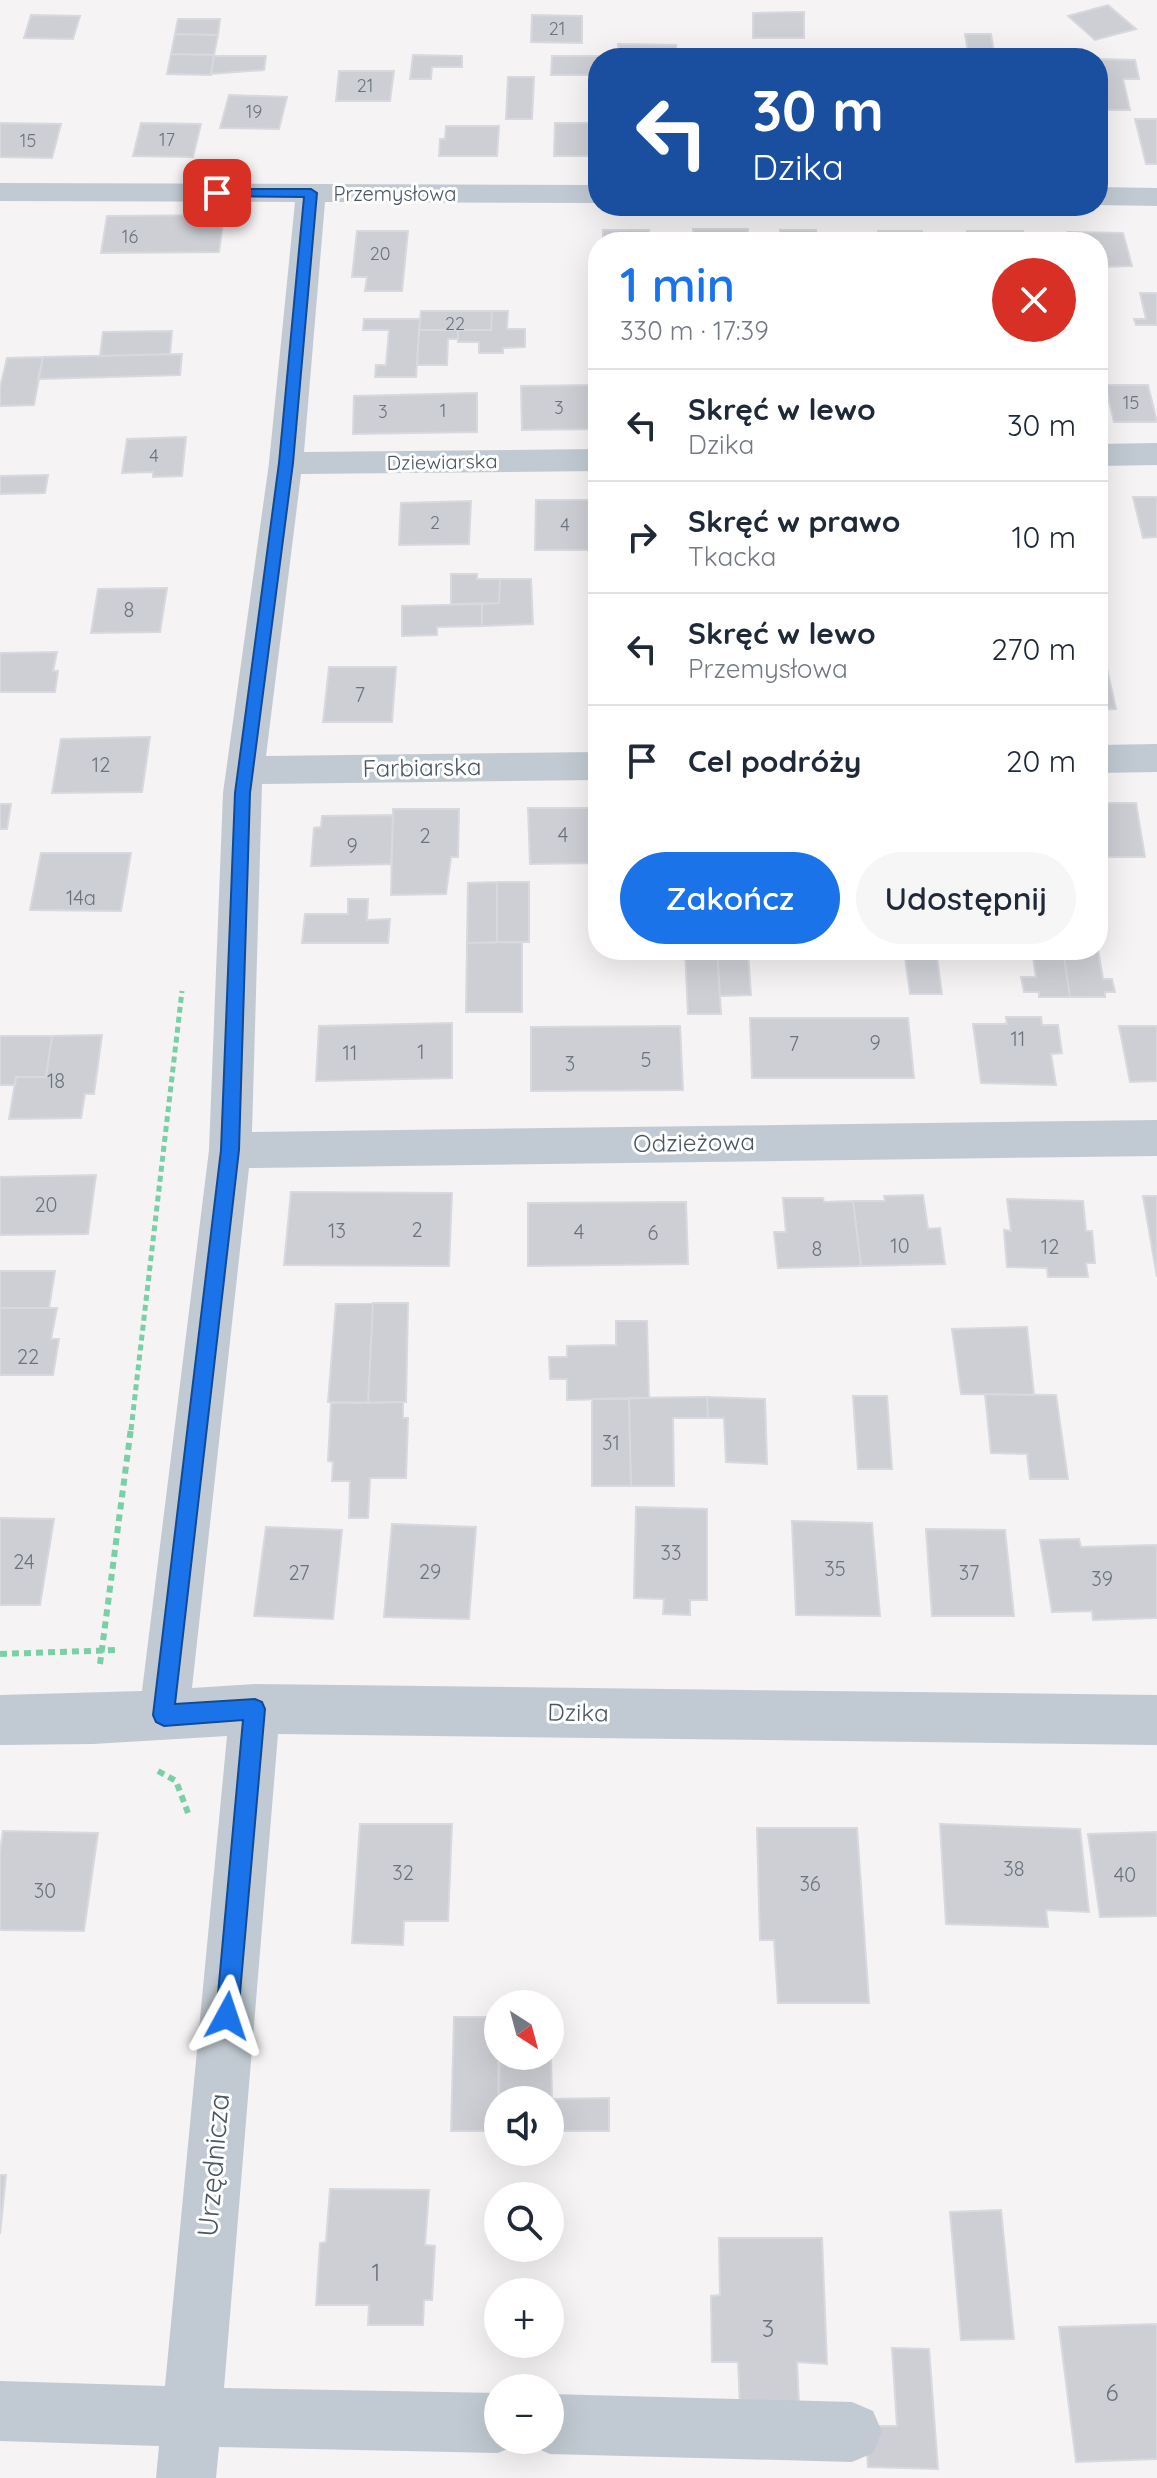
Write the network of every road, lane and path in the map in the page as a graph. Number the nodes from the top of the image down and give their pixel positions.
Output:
1 (0, 192) edge
2 (311, 193) junction
3 (1157, 197) edge
4 (588, 202) edge
5 (1108, 202) edge
6 (1157, 454) edge
7 (1108, 455) edge
8 (588, 460) edge
9 (286, 463) junction
10 (1157, 758) edge
11 (1108, 759) edge
12 (588, 766) edge
13 (245, 770) junction
14 (1157, 1138) edge
15 (230, 1150) junction
16 (101, 1652) dead end
17 (0, 1654) edge
18 (255, 1709) junction
19 (164, 1715) junction
20 (0, 1720) edge
21 (1157, 1720) edge
22 (152, 1768) dead end
23 (189, 1826) dead end
24 (0, 2411) edge
25 (191, 2415) junction
26 (484, 2423) edge
27 (564, 2424) edge
28 (852, 2432) dead end
29 (186, 2478) edge

1 - 2 street, Przemysłowa
2 - 4 street, Przemysłowa
2 - 9 street
3 - 5 street
6 - 7 street
8 - 9 street, Dziewiarska
9 - 13 street
10 - 11 street
12 - 13 street, Farbiarska
13 - 15 street
14 - 15 street, Odzieżowa
15 - 19 street
16 - 17 path
18 - 19 street, Dzika
18 - 21 street, Dzika
18 - 25 street, Urzędnicza
19 - 20 street, Dzika
22 - 23 path
24 - 25 street
25 - 26 street
25 - 29 street, Urzędnicza
27 - 28 street

